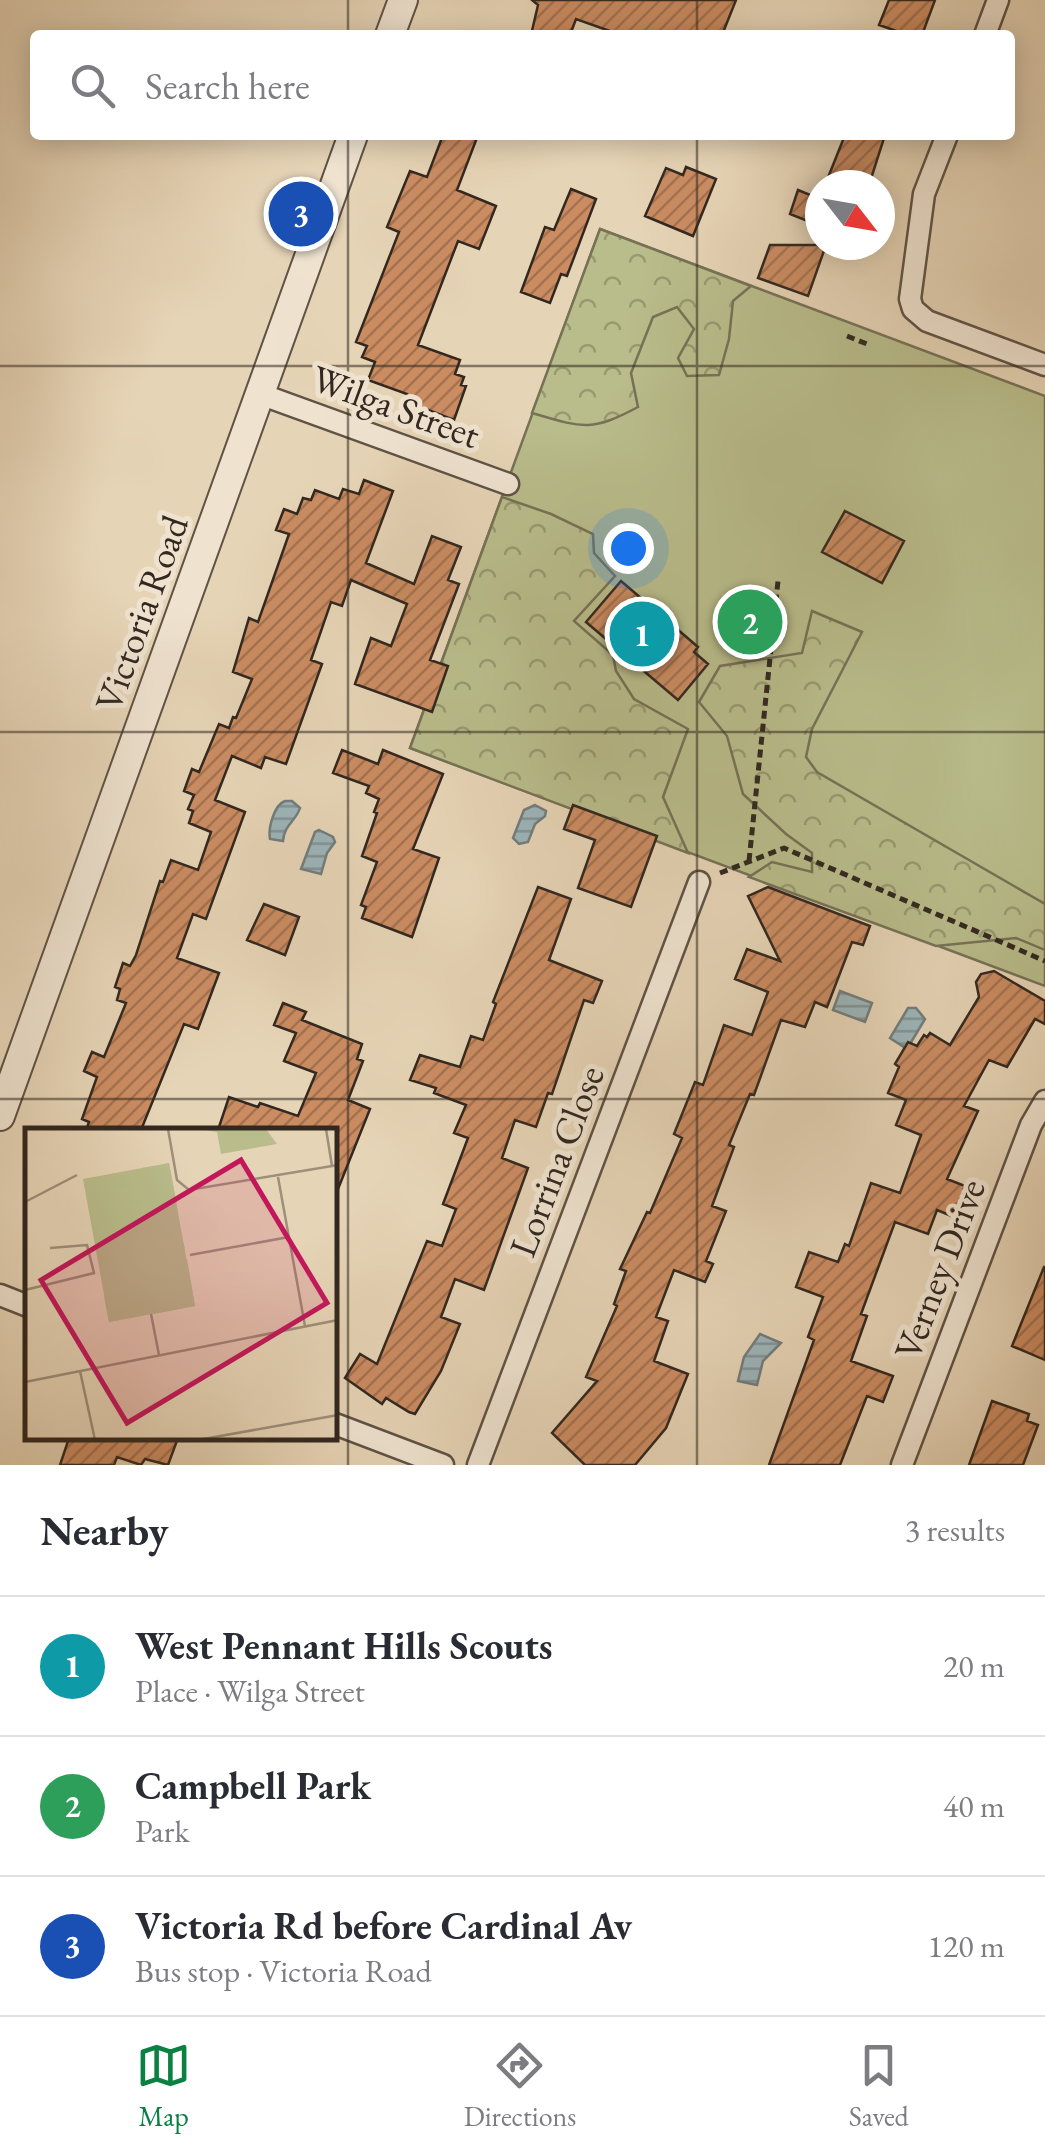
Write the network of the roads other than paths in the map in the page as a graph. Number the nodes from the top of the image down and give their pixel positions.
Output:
1 (403, 0) edge
2 (998, 0) edge
3 (392, 30) edge
4 (986, 30) edge
5 (351, 140) edge
6 (945, 140) edge
7 (1045, 365) edge
8 (260, 394) junction
9 (508, 484) dead end
10 (699, 882) road end
11 (1045, 1101) edge
12 (0, 1116) edge
13 (0, 1296) edge
14 (25, 1305) edge
15 (338, 1425) edge
16 (443, 1465) edge
17 (478, 1465) edge
18 (902, 1465) edge

1 - 3 street
2 - 4 street
5 - 8 street, Victoria Road
6 - 7 street
8 - 9 street, Wilga Street
8 - 12 street, Victoria Road
10 - 17 street, Lorrina Close
11 - 18 street, Verney Drive
13 - 14 street
15 - 16 street

